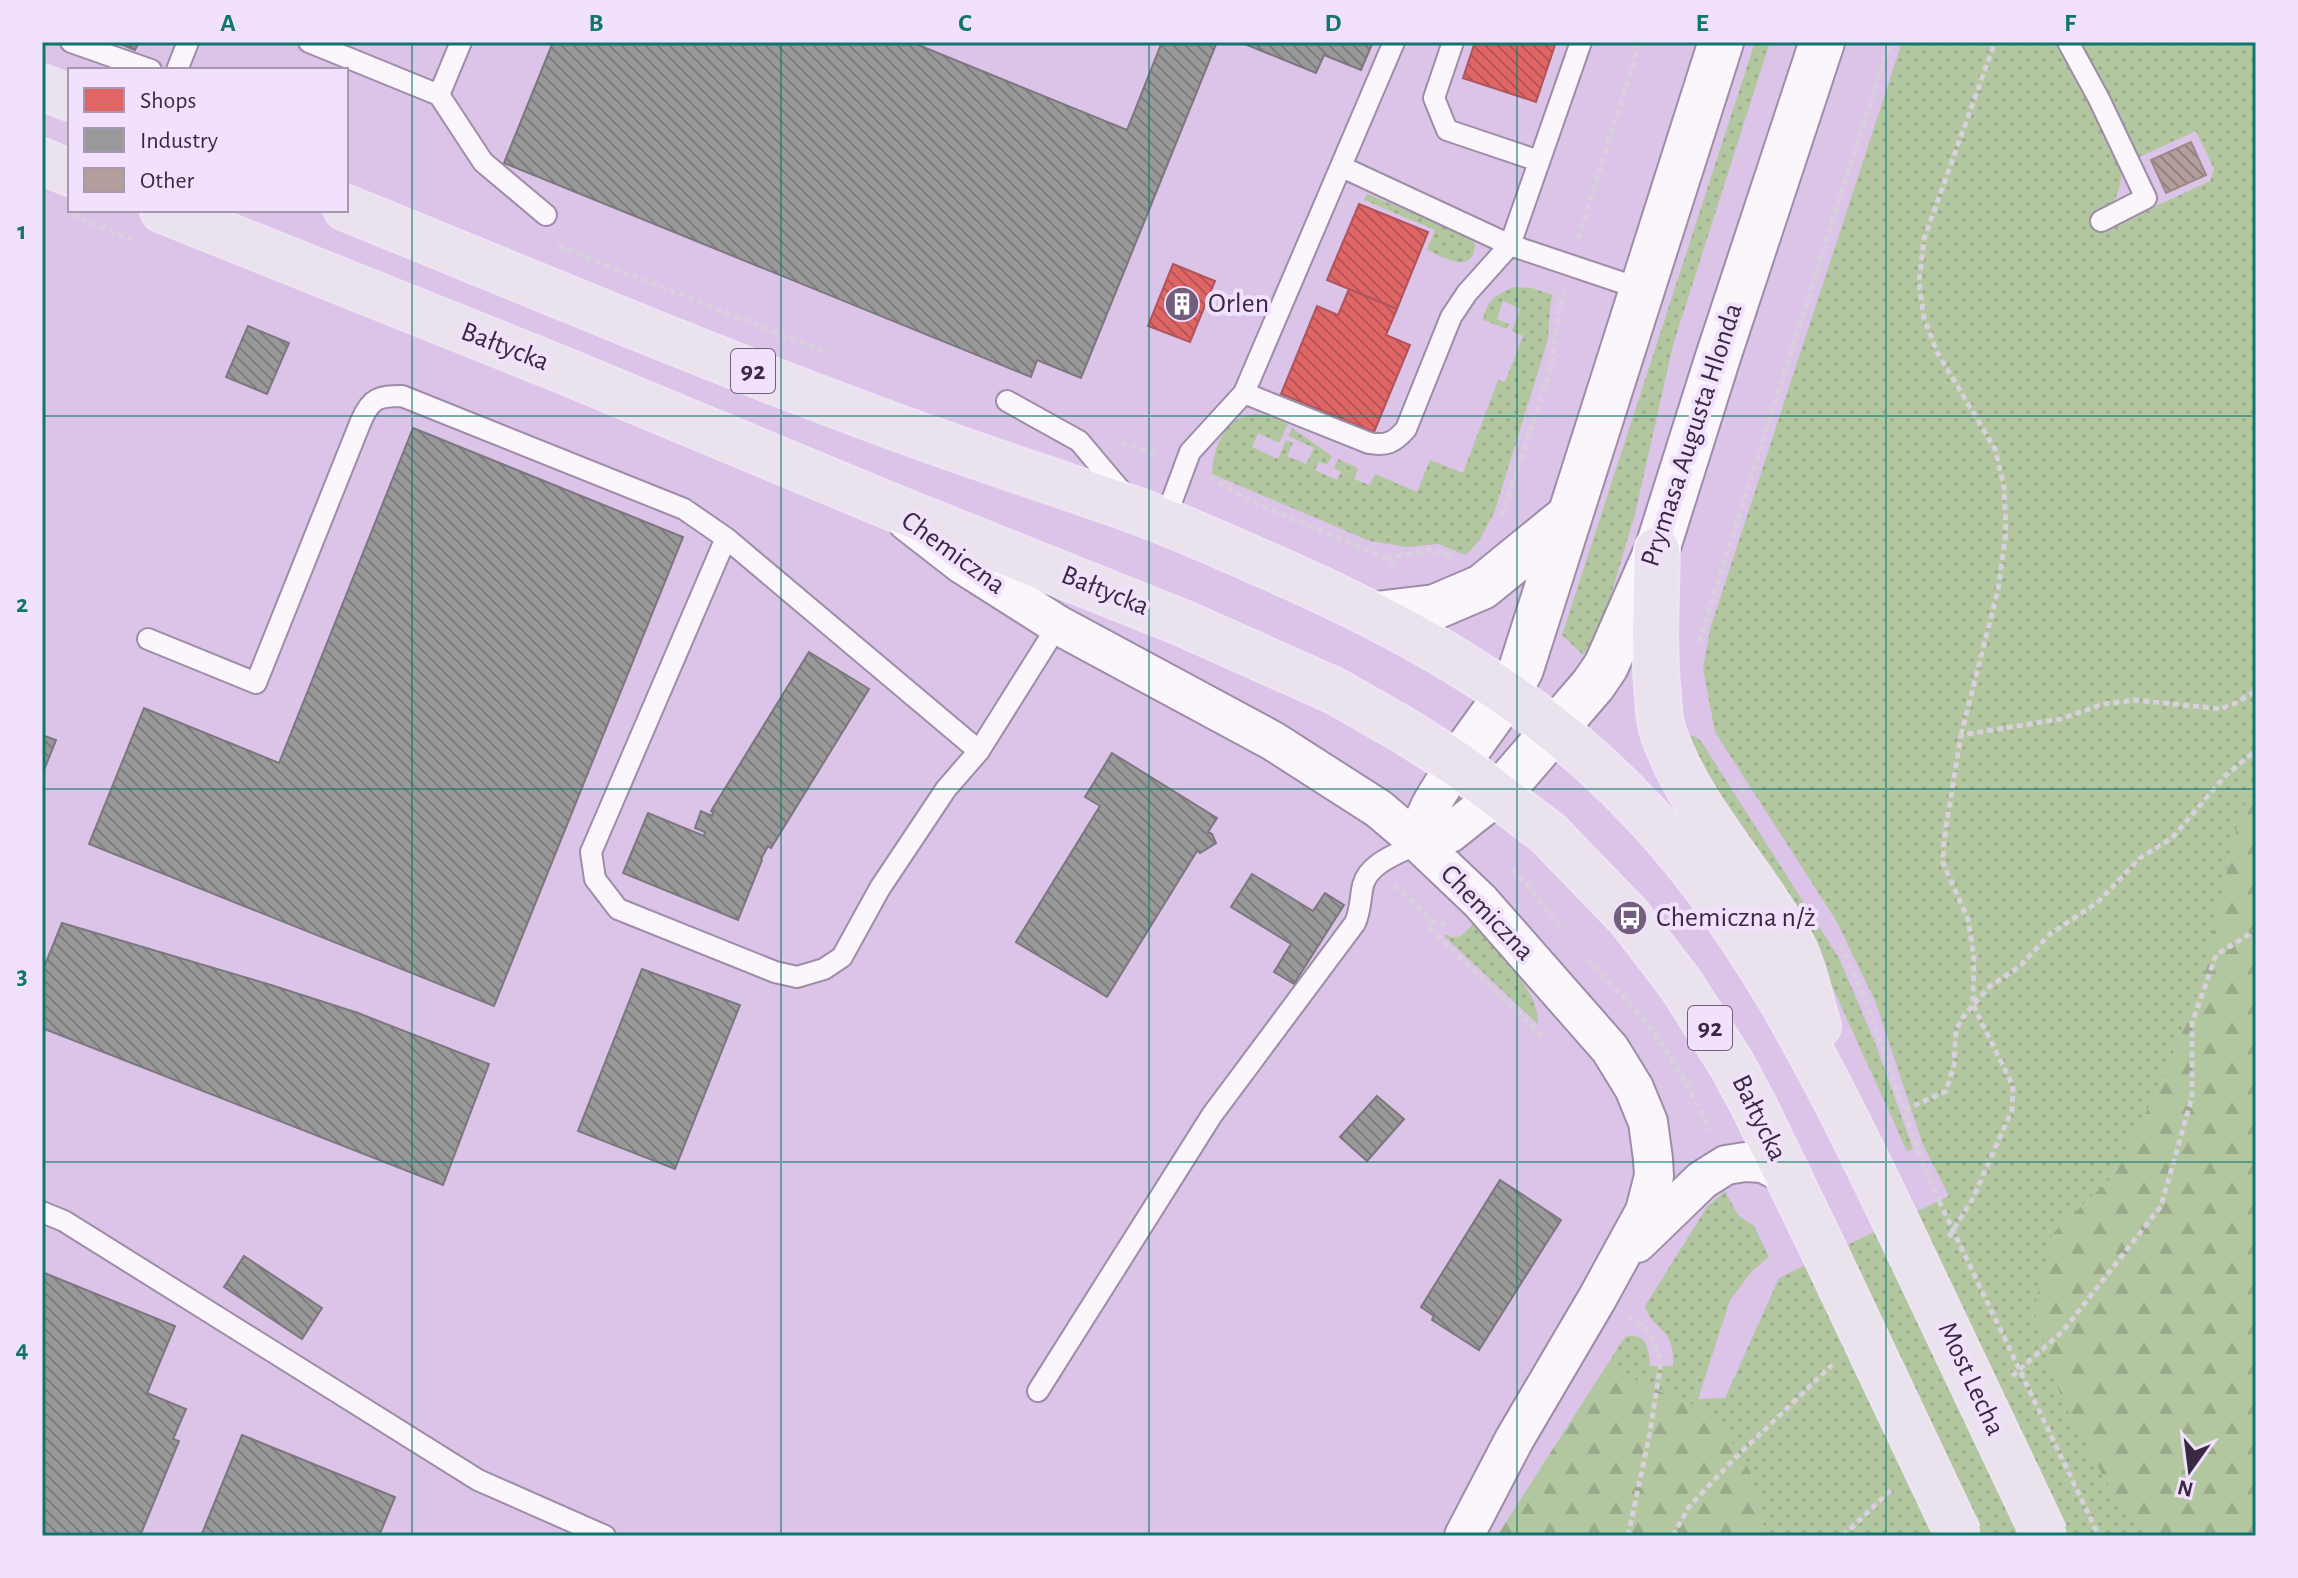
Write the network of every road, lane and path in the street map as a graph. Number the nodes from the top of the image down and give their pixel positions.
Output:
1 (71, 42) edge
2 (188, 42) edge
3 (309, 42) edge
4 (461, 42) edge
5 (1394, 42) edge
6 (1453, 42) edge
7 (1581, 42) edge
8 (1640, 42) edge
9 (1721, 42) edge
10 (1822, 42) edge
11 (1891, 42) edge
12 (1995, 42) edge
13 (2068, 42) edge
14 (145, 68) edge
15 (178, 68) edge
16 (42, 87) edge
17 (439, 95) junction
18 (68, 97) edge
19 (42, 161) edge
20 (1539, 161) junction
21 (1342, 167) junction
22 (68, 191) edge
23 (348, 209) edge
24 (116, 212) edge
25 (546, 215) dead end
26 (2101, 221) dead end
27 (154, 227) edge
28 (549, 242) dead end
29 (1510, 245) junction
30 (1570, 264) junction
31 (1641, 289) junction
32 (839, 358) dead end
33 (1244, 393) junction
34 (1007, 401) dead end
35 (1079, 441) junction
36 (1186, 462) junction
37 (887, 505) junction
38 (1150, 516) junction
39 (1568, 517) junction
40 (1499, 523) dead end
41 (726, 538) junction
42 (1657, 550) junction
43 (1458, 557) dead end
44 (1386, 558) junction
45 (1396, 569) dead end
46 (1376, 614) junction
47 (1058, 625) junction
48 (148, 639) dead end
49 (1699, 645) dead end
50 (1508, 693) junction
51 (2256, 693) edge
52 (1554, 730) junction
53 (1961, 735) junction
54 (2256, 750) edge
55 (979, 751) junction
56 (1457, 764) junction
57 (1499, 794) junction
58 (1419, 843) junction
59 (1377, 866) junction
60 (1512, 869) dead end
61 (1480, 901) junction
62 (1432, 921) junction
63 (2256, 930) edge
64 (1973, 1005) junction
65 (1551, 1044) dead end
66 (1905, 1110) dead end
67 (1848, 1122) junction
68 (1787, 1175) junction
69 (1939, 1201) dead end
70 (42, 1212) edge
71 (1618, 1261) junction
72 (1598, 1297) junction
73 (2010, 1377) dead end
74 (1038, 1391) dead end
75 (605, 1536) edge
76 (1464, 1536) edge
77 (1628, 1536) edge
78 (1959, 1536) edge
79 (2045, 1536) edge
80 (2099, 1536) edge

1 - 14 lane
2 - 15 lane
3 - 17 lane
4 - 17 lane
5 - 21 lane
6 - 20 lane
7 - 20 lane
8 - 30 path
9 - 31 main road
10 - 42 main road, Prymasa Augusta Hlonda
11 - 49 path
12 - 53 path
13 - 26 lane
16 - 18 main road
17 - 25 lane
19 - 22 main road
20 - 29 lane
21 - 29 lane
21 - 33 lane
23 - 38 main road, 92
24 - 27 path
27 - 37 main road, Bałtycka / 92
28 - 32 path
29 - 30 lane
29 - 33 lane
30 - 31 lane
30 - 40 path
31 - 39 main road
33 - 36 lane
34 - 35 lane
35 - 36 path
35 - 38 lane
36 - 38 lane
36 - 44 path
37 - 47 street, Chemiczna
37 - 56 main road, Bałtycka / 92
38 - 46 main road, 92
39 - 46 main road
39 - 50 main road
41 - 48 lane
41 - 55 lane
41 - 55 lane
42 - 52 main road, Prymasa Augusta Hlonda
42 - 67 main road
43 - 44 path
44 - 45 path
46 - 50 main road, 92
47 - 55 lane
47 - 58 street, Chemiczna
50 - 52 main road, 92
50 - 56 main road
51 - 53 path
52 - 57 main road, Prymasa Augusta Hlonda
52 - 67 main road, 92
53 - 64 path
54 - 64 path
56 - 57 main road, Bałtycka / 92
56 - 58 street
57 - 58 street
57 - 68 main road, Bałtycka / 92
58 - 59 lane
58 - 61 street, Chemiczna
59 - 62 path
59 - 74 lane
60 - 61 path
61 - 62 path
61 - 71 street, Chemiczna
62 - 65 path
63 - 73 path
64 - 66 path
67 - 79 main road, Most Lecha / 92, bridge
68 - 71 street
68 - 78 main road, Bałtycka / 92, bridge
69 - 80 path, bridge
70 - 75 lane
71 - 72 street, Chemiczna
72 - 76 street, Chemiczna
72 - 77 path

